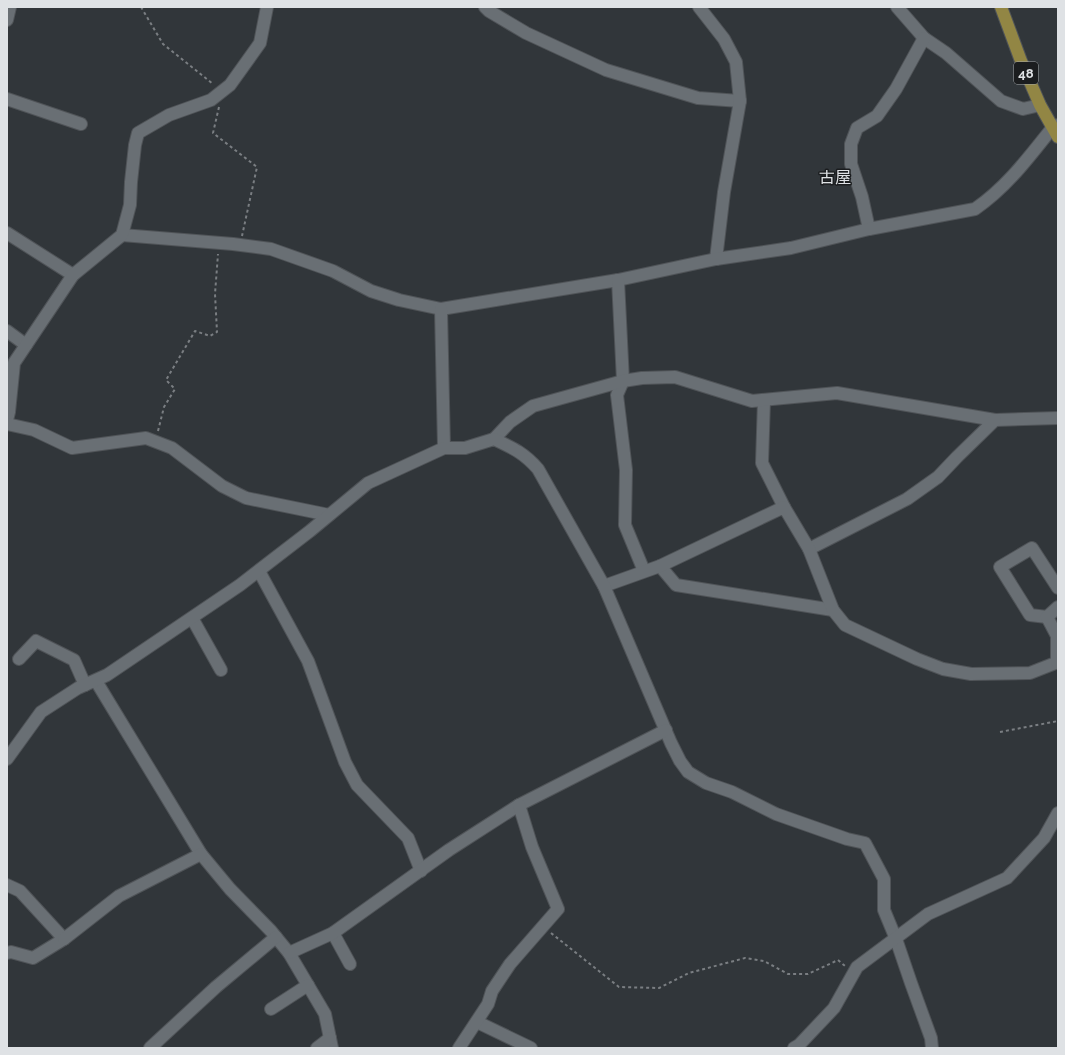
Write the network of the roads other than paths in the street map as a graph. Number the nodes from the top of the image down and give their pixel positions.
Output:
1 (10, 7) edge
2 (267, 7) edge
3 (485, 7) edge
4 (699, 7) edge
5 (897, 7) edge
6 (1001, 7) edge
7 (7, 20) edge
8 (924, 38) junction
9 (7, 99) edge
10 (740, 101) junction
11 (1040, 105) junction
12 (82, 124) dead end
13 (1056, 130) edge
14 (869, 229) junction
15 (7, 233) edge
16 (122, 235) junction
17 (716, 259) junction
18 (73, 275) junction
19 (618, 280) junction
20 (441, 309) junction
21 (7, 331) edge
22 (26, 345) junction
23 (623, 381) junction
24 (764, 400) junction
25 (1058, 418) edge
26 (7, 420) edge
27 (995, 420) junction
28 (7, 424) edge
29 (494, 439) junction
30 (444, 448) junction
31 (784, 507) junction
32 (329, 515) junction
33 (809, 549) junction
34 (660, 566) junction
35 (259, 571) junction
36 (644, 571) junction
37 (604, 586) junction
38 (1058, 588) edge
39 (1058, 607) edge
40 (833, 610) junction
41 (1047, 617) junction
42 (192, 618) junction
43 (19, 659) dead end
44 (1058, 662) edge
45 (221, 670) dead end
46 (90, 683) junction
47 (666, 730) junction
48 (7, 759) edge
49 (519, 805) junction
50 (1058, 813) edge
51 (201, 854) junction
52 (420, 871) junction
53 (7, 885) edge
54 (333, 933) junction
55 (276, 937) junction
56 (64, 939) junction
57 (896, 939) junction
58 (7, 953) edge
59 (289, 954) junction
60 (350, 964) dead end
61 (308, 985) junction
62 (271, 1009) dead end
63 (477, 1022) junction
64 (331, 1043) edge
65 (150, 1048) edge
66 (317, 1048) edge
67 (459, 1048) edge
68 (531, 1048) edge
69 (794, 1048) edge
70 (932, 1048) edge

1 - 7 street
2 - 16 street
3 - 10 street
4 - 10 street
5 - 8 street
6 - 11 main road, 48
8 - 11 street
8 - 14 street
9 - 12 street
10 - 17 street
11 - 13 main road, 48
13 - 14 street
14 - 17 street
15 - 18 street
16 - 18 street
16 - 20 street
17 - 19 street
18 - 22 street
19 - 20 street
19 - 23 street
20 - 30 street
21 - 22 street
22 - 26 street
23 - 24 street
23 - 29 street
23 - 36 street
24 - 27 street
24 - 31 street
25 - 27 street
27 - 33 street
28 - 32 street
29 - 30 street
29 - 37 street
30 - 32 street
31 - 33 street
31 - 34 street
32 - 35 street
33 - 40 street
34 - 36 street
34 - 40 street
35 - 42 street
35 - 52 street
36 - 37 street
37 - 47 street
38 - 41 street
39 - 41 street
40 - 44 street
41 - 44 street
42 - 45 street
42 - 46 street
43 - 46 street
46 - 48 street
46 - 51 street
47 - 49 street
47 - 57 street
49 - 52 street
49 - 63 street
50 - 57 street
51 - 55 street
51 - 56 street
52 - 54 street
53 - 56 street
54 - 59 street
54 - 60 street
55 - 59 street
55 - 65 street
56 - 58 street
57 - 69 street
57 - 70 street
59 - 61 street
61 - 62 street
61 - 64 street
63 - 67 street
63 - 68 street
64 - 66 street

